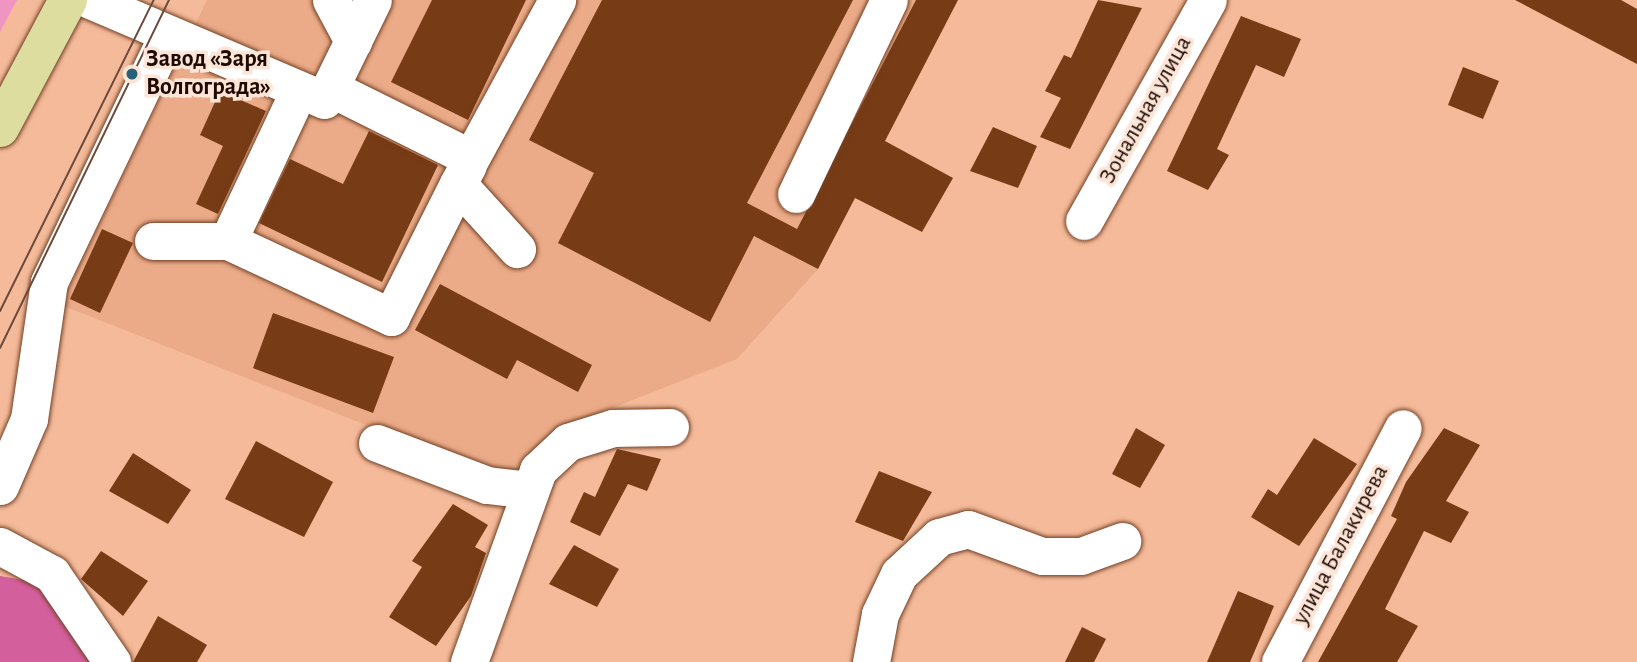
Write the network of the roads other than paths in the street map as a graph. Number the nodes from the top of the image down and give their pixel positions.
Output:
1 (68, 0) edge
2 (90, 0) edge
3 (331, 0) edge
4 (373, 0) edge
5 (557, 0) edge
6 (889, 0) edge
7 (1208, 0) edge
8 (167, 36) junction
9 (353, 41) junction
10 (314, 89) junction
11 (0, 128) edge
12 (465, 171) junction
13 (796, 194) dead end
14 (1084, 221) dead end
15 (228, 241) junction
16 (153, 242) dead end
17 (517, 248) dead end
18 (670, 427) dead end
19 (1403, 428) dead end
20 (377, 443) dead end
21 (0, 486) edge
22 (529, 489) junction
23 (1122, 541) dead end
24 (0, 546) edge
25 (112, 662) edge
26 (470, 662) edge
27 (871, 662) edge
28 (1280, 662) edge

1 - 11 main road
2 - 8 street
3 - 9 street
4 - 9 street
5 - 12 street
6 - 13 street
7 - 14 street, Зональная улица
8 - 10 street
8 - 21 street
9 - 10 street
10 - 12 street
10 - 15 street
12 - 15 street
12 - 17 street
15 - 16 street
18 - 22 street
19 - 28 street, улица Балакирева
20 - 22 street
22 - 26 street
23 - 27 street
24 - 25 street

